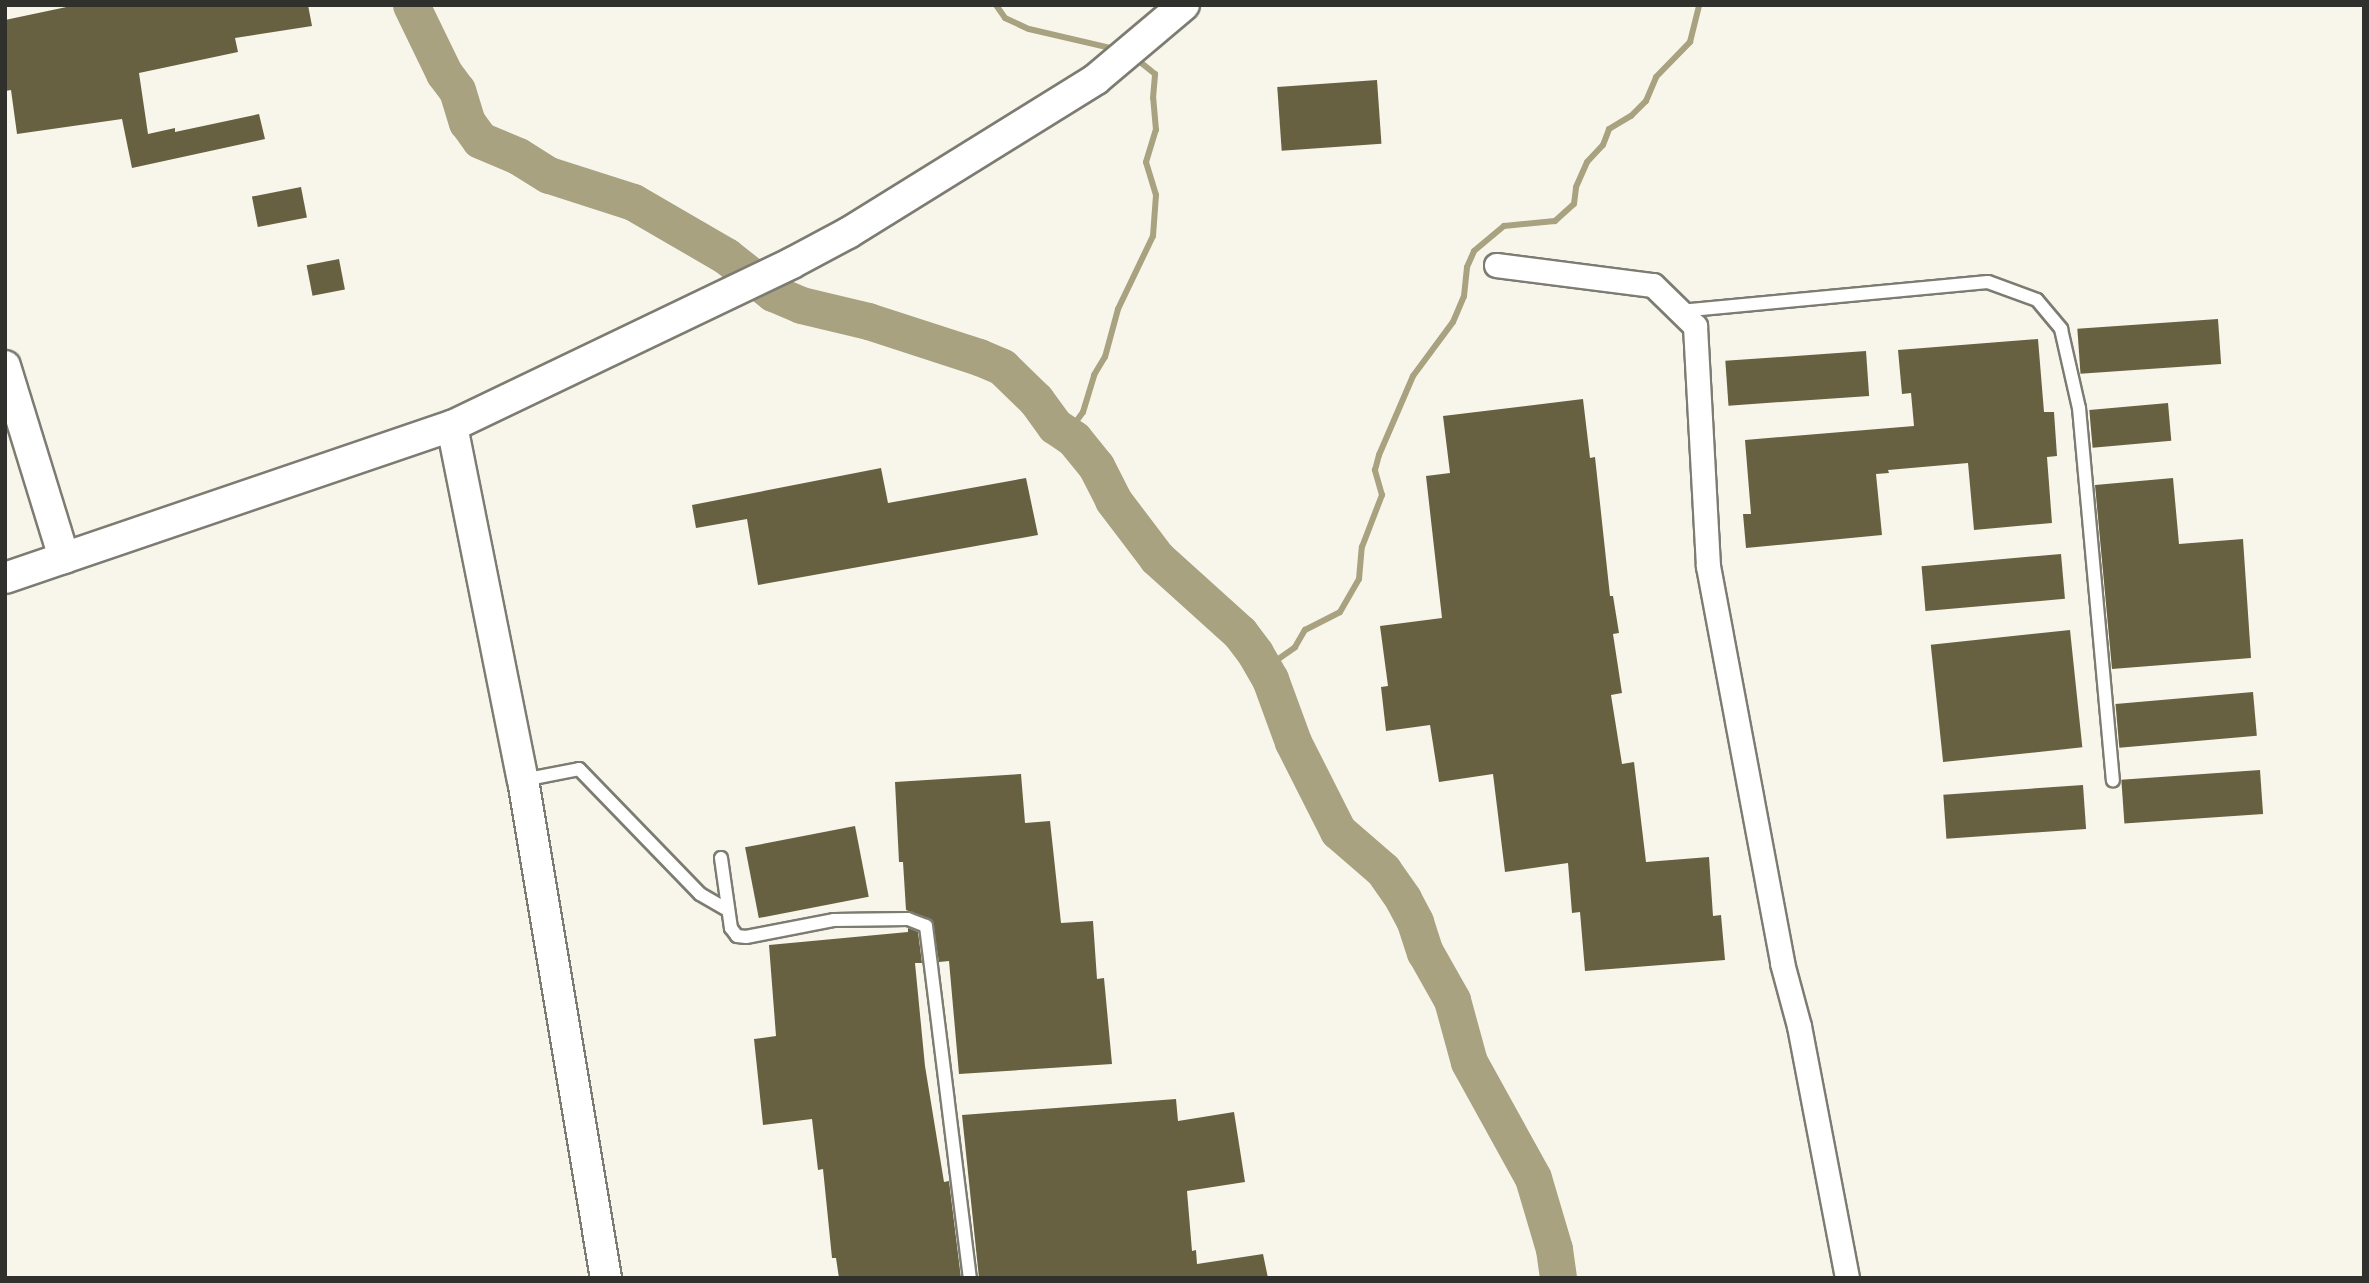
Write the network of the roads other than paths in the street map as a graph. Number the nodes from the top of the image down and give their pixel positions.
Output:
1 (1173, 9) edge
2 (1496, 265) dead end
3 (1680, 311) junction
4 (5, 366) edge
5 (452, 426) junction
6 (65, 558) junction
7 (5, 578) edge
8 (523, 780) junction
9 (2113, 780) dead end
10 (720, 858) dead end
11 (728, 911) junction
12 (606, 1278) edge
13 (970, 1278) edge
14 (1847, 1278) edge

1 - 5 street
2 - 3 street
3 - 9 lane
3 - 14 street
4 - 6 street
5 - 6 street
5 - 8 street
6 - 7 street
8 - 11 lane
8 - 12 street
10 - 11 lane
11 - 13 lane

